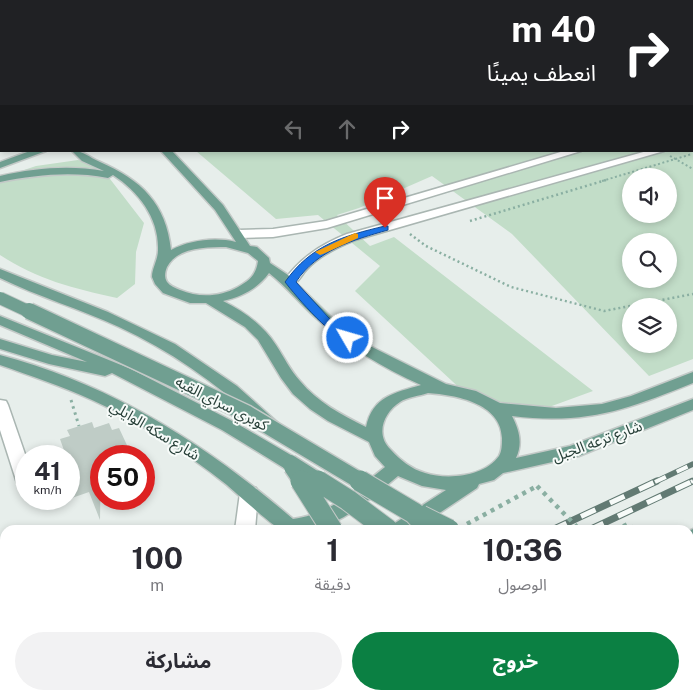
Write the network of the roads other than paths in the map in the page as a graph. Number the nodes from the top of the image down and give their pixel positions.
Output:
1 (38, 152) edge
2 (78, 152) edge
3 (167, 152) edge
4 (573, 152) edge
5 (664, 153) edge
6 (0, 165) edge
7 (0, 179) edge
8 (132, 183) junction
9 (327, 224) junction
10 (306, 228) junction
11 (344, 240) junction
12 (242, 241) junction
13 (328, 247) junction
14 (163, 263) junction
15 (265, 265) junction
16 (0, 273) edge
17 (290, 282) junction
18 (0, 298) edge
19 (208, 299) junction
20 (0, 320) edge
21 (0, 344) edge
22 (0, 360) edge
23 (126, 373) junction
24 (693, 377) edge
25 (443, 388) junction
26 (693, 404) edge
27 (0, 406) edge
28 (495, 408) junction
29 (281, 434) junction
30 (374, 438) junction
31 (15, 450) edge
32 (290, 463) junction
33 (396, 468) junction
34 (498, 468) junction
35 (473, 481) junction
36 (249, 493) junction
37 (414, 513) junction
38 (246, 525) edge
39 (288, 525) edge
40 (307, 525) edge
41 (329, 525) edge
42 (381, 525) edge
43 (407, 525) edge
44 (425, 525) edge
45 (448, 525) edge

1 - 6 main road
2 - 8 main road
3 - 12 main road
4 - 9 street
5 - 11 street
7 - 8 main road
8 - 14 main road
9 - 10 street
9 - 11 street
10 - 12 street
10 - 13 street
11 - 13 street
12 - 14 main road
12 - 15 main road
13 - 17 street
14 - 19 main road
15 - 17 main road
15 - 19 main road
16 - 29 main road, bridge
17 - 25 main road
18 - 29 main road, كوبري سراي القبه, bridge
19 - 30 main road
20 - 23 main road, كوبري سراي القبه
21 - 23 main road
22 - 36 main road, شارع سكه الوايلي
23 - 32 main road, كوبري سراي القبه
24 - 28 main road, شارع ترعه الجبل
25 - 28 main road
25 - 30 main road
26 - 34 main road, شارع ترعه الجبل
27 - 31 street
28 - 34 main road
29 - 37 main road, كوبري سراي القبه, bridge
30 - 33 main road
32 - 41 main road, bridge
32 - 42 main road, كوبري سراي القبه, bridge
33 - 35 main road
33 - 40 main road
34 - 35 main road
35 - 43 main road
36 - 38 street
36 - 39 main road, شارع سكه الوايلي
37 - 44 main road, كوبري سراي القبه, bridge
37 - 45 main road, bridge

